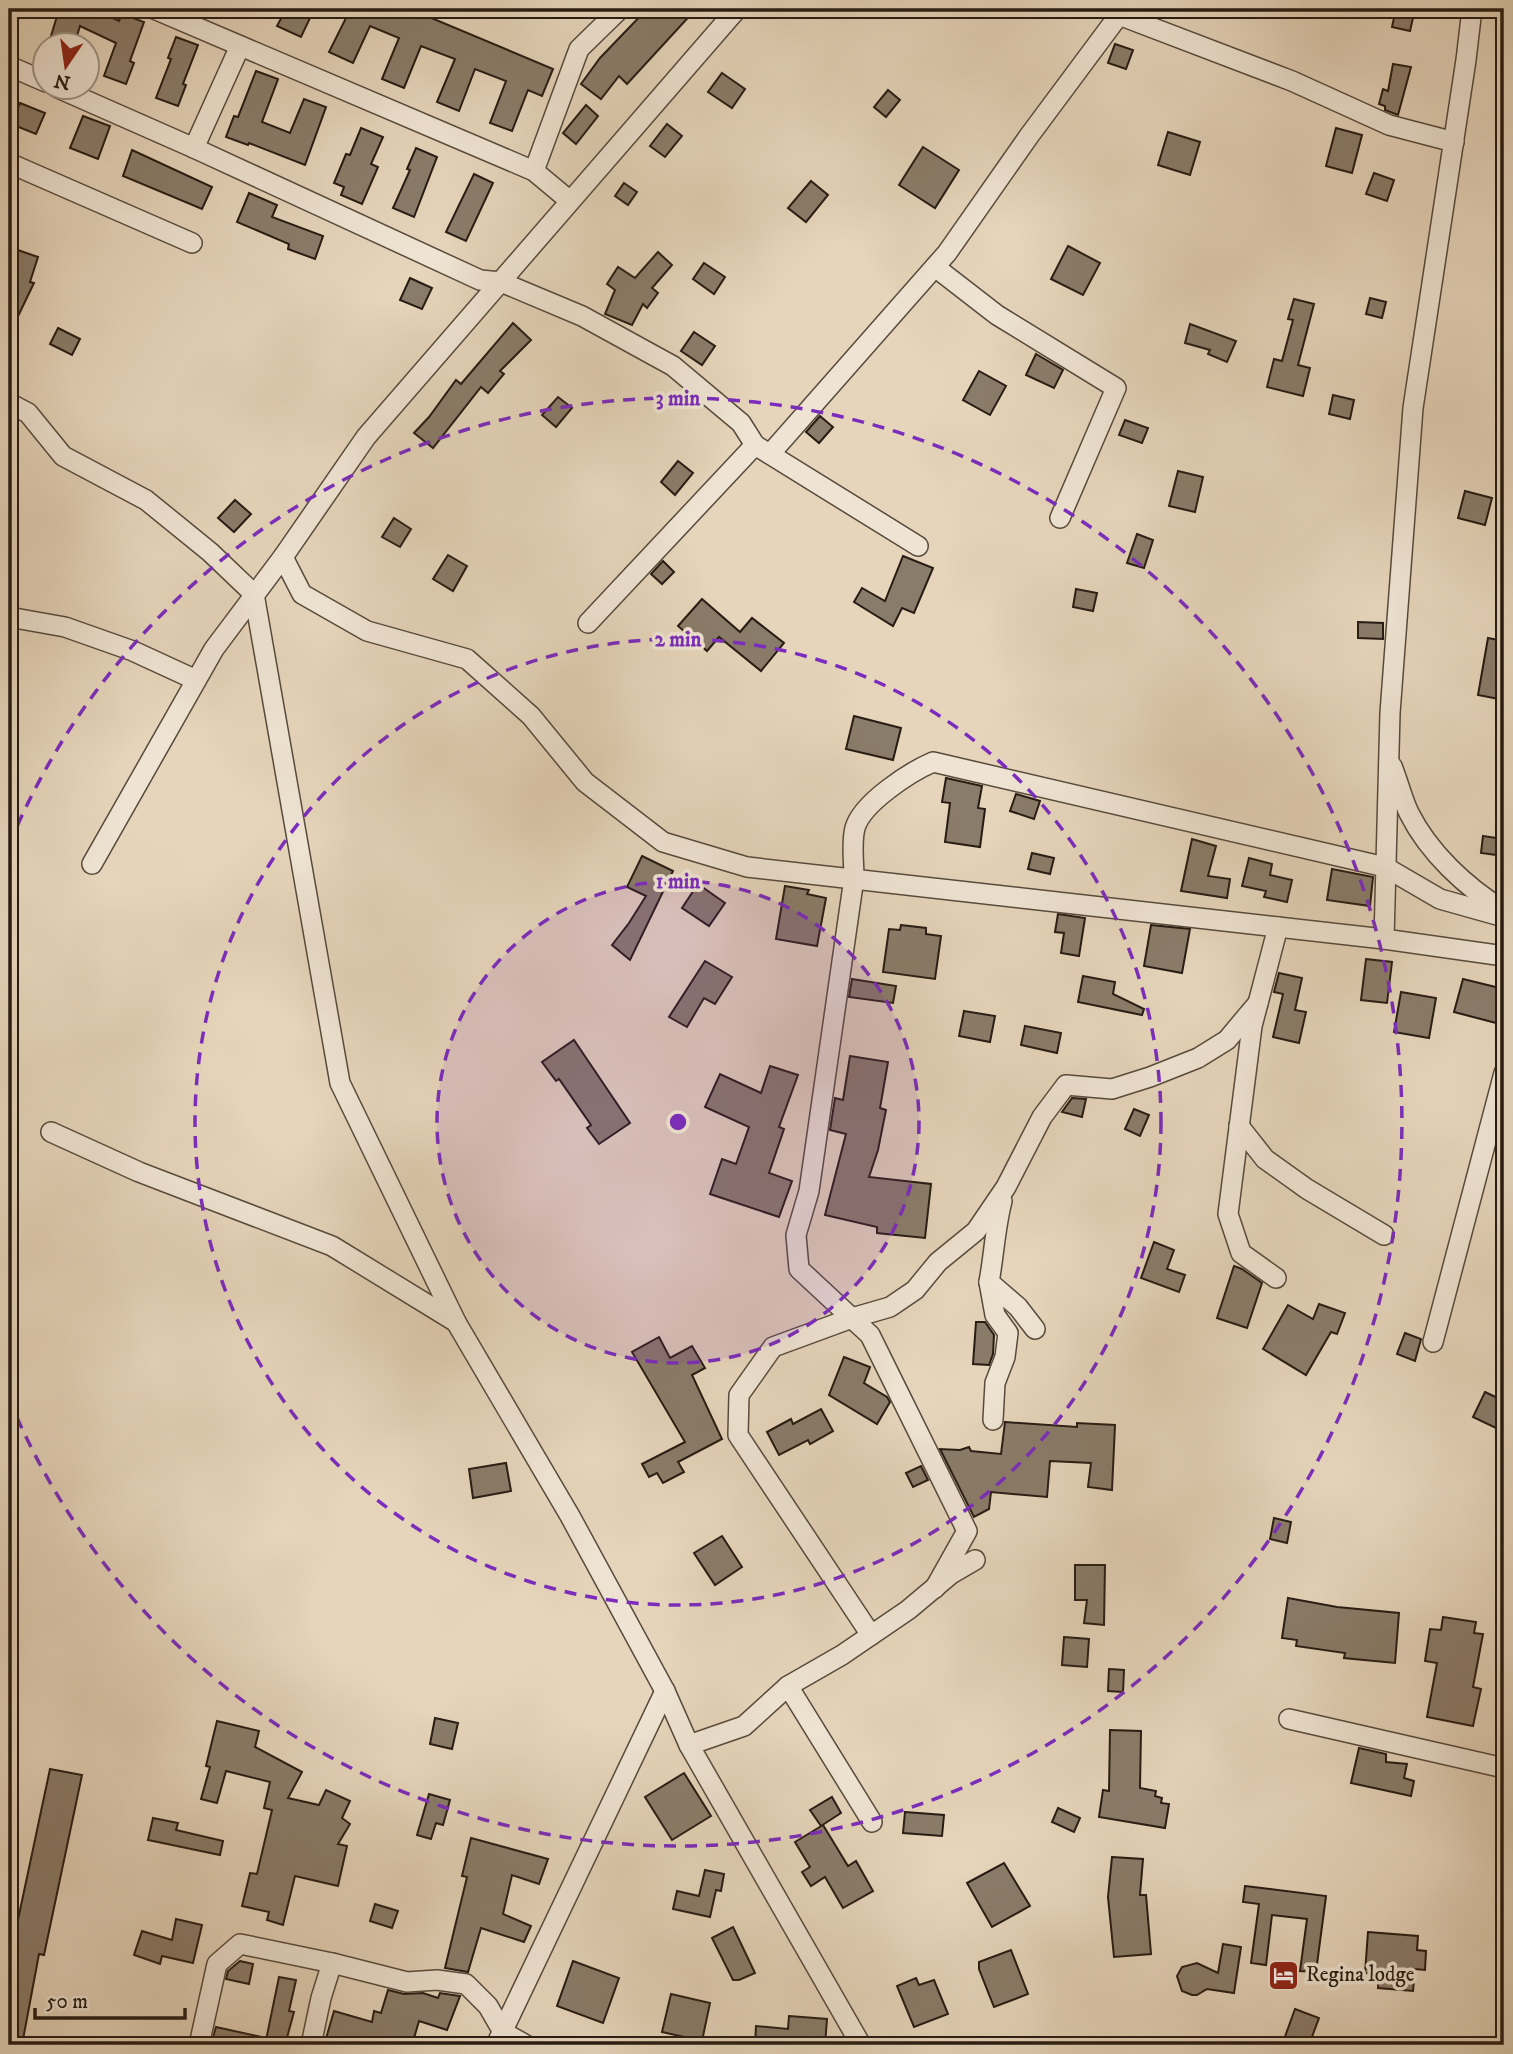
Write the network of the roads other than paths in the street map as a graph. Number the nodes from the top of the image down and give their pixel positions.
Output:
1 (154, 9) edge
2 (620, 9) edge
3 (737, 9) edge
4 (1472, 9) edge
5 (1113, 12) edge
6 (240, 46) junction
7 (9, 66) edge
8 (32, 76) edge
9 (90, 102) edge
10 (1454, 142) junction
11 (194, 148) junction
12 (9, 163) edge
13 (534, 172) junction
14 (570, 201) junction
15 (192, 243) dead end
16 (935, 267) junction
17 (501, 282) junction
18 (9, 403) edge
19 (762, 450) junction
20 (1060, 518) dead end
21 (918, 546) dead end
22 (283, 557) junction
23 (254, 594) junction
24 (9, 617) edge
25 (587, 623) dead end
26 (196, 680) junction
27 (1388, 756) junction
28 (92, 864) dead end
29 (1385, 867) junction
30 (854, 878) junction
31 (1504, 911) edge
32 (1504, 916) edge
33 (1278, 927) junction
34 (1384, 939) junction
35 (1504, 956) edge
36 (1258, 1003) junction
37 (1504, 1073) edge
38 (1238, 1126) junction
39 (51, 1132) dead end
40 (1006, 1187) junction
41 (1384, 1235) dead end
42 (1276, 1278) dead end
43 (989, 1282) junction
44 (852, 1318) junction
45 (456, 1322) junction
46 (1035, 1329) dead end
47 (1433, 1342) dead end
48 (993, 1420) dead end
49 (975, 1560) dead end
50 (935, 1588) junction
51 (871, 1635) junction
52 (788, 1686) junction
53 (665, 1691) junction
54 (1289, 1719) dead end
55 (689, 1745) junction
56 (1504, 1768) edge
57 (872, 1822) dead end
58 (332, 1963) junction
59 (499, 2039) edge
60 (199, 2045) edge
61 (311, 2045) edge
62 (526, 2045) edge
63 (861, 2045) edge

1 - 6 street
2 - 13 street
3 - 14 street
4 - 10 street
5 - 10 street
5 - 16 street
6 - 11 street
6 - 13 street
7 - 8 street
9 - 11 street
10 - 27 street
11 - 17 street
12 - 15 street
13 - 14 street
14 - 17 street
16 - 19 street
16 - 20 street
17 - 19 street
17 - 22 street
18 - 23 street
19 - 21 street
19 - 25 street
22 - 23 street
22 - 30 street
23 - 26 street
23 - 45 street
24 - 26 street
26 - 28 street
27 - 29 street
27 - 31 street
29 - 30 street
29 - 32 street
29 - 34 street
30 - 33 street
30 - 44 street
33 - 34 street
33 - 36 street
34 - 35 street
36 - 38 street
36 - 40 street
37 - 47 street
38 - 41 street
38 - 42 street
39 - 45 street
40 - 43 street
40 - 44 street
43 - 46 street
43 - 48 street
44 - 50 street
44 - 51 street
45 - 53 street
49 - 50 street
50 - 51 street
51 - 52 street
52 - 55 street
52 - 57 street
53 - 55 street
53 - 59 street
54 - 56 street
55 - 63 street
58 - 59 street
58 - 60 street
58 - 61 street
59 - 62 street

